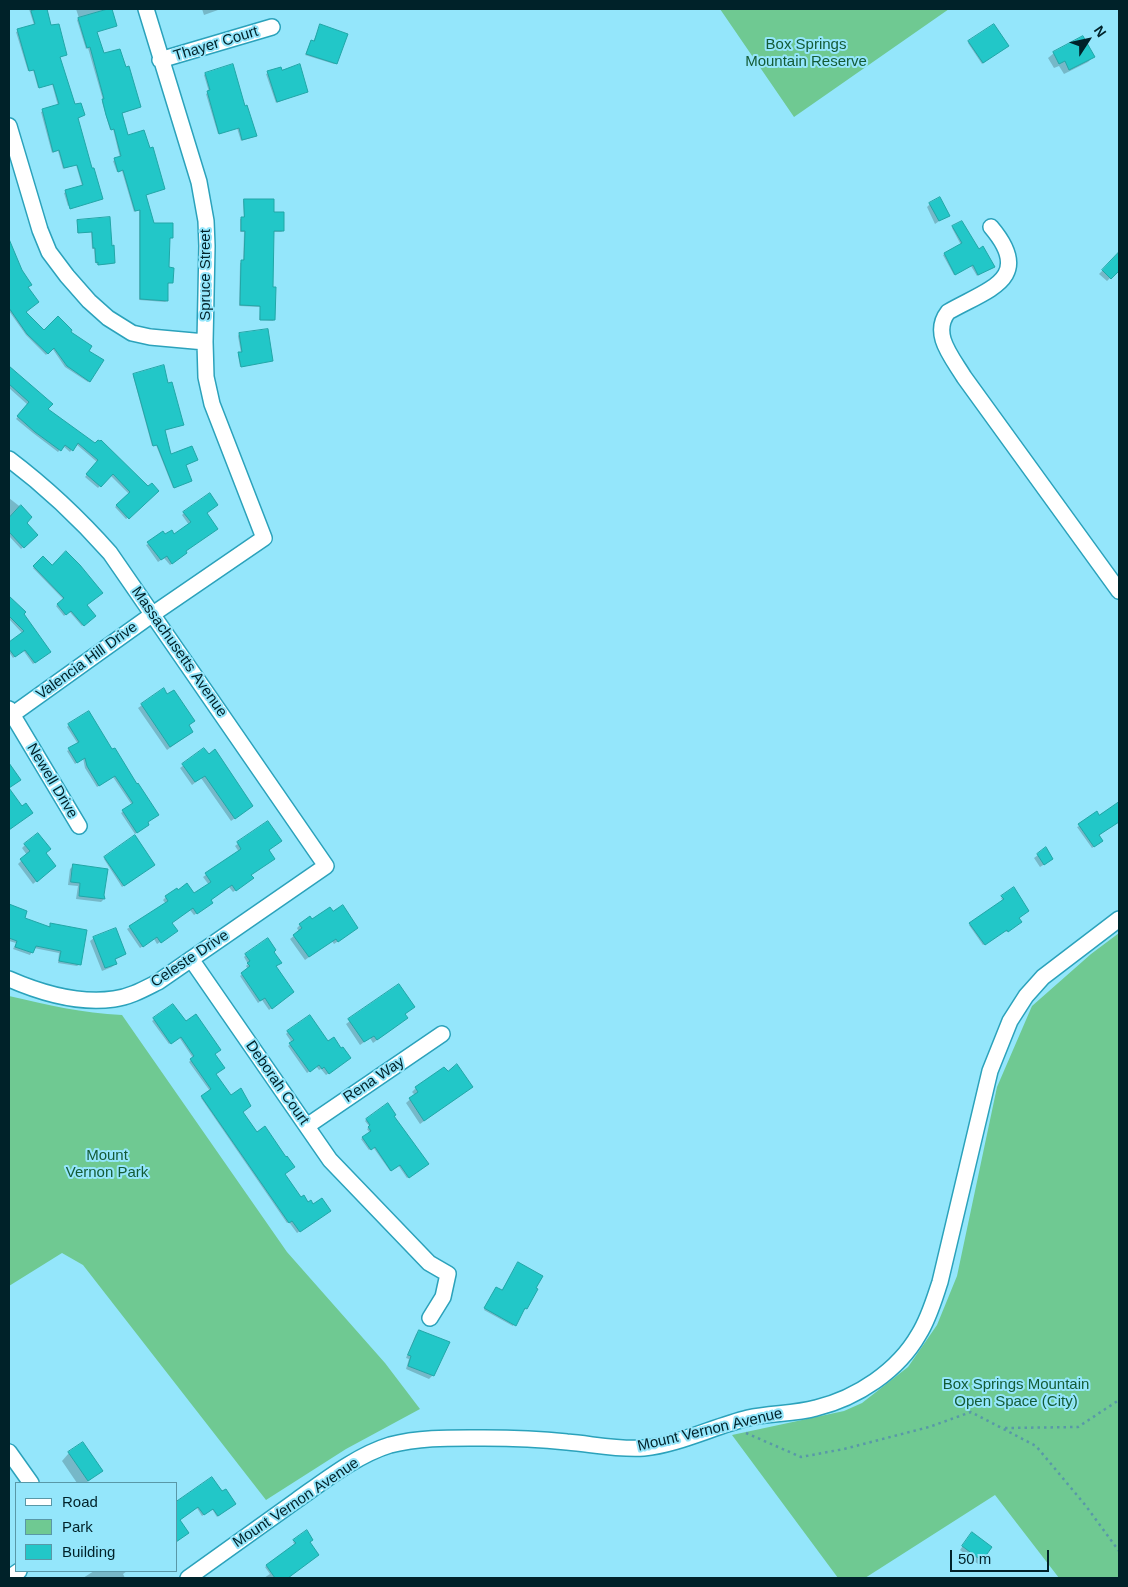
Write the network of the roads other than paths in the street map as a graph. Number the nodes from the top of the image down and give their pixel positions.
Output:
1 (146, 9) edge
2 (272, 27) dead end
3 (160, 60) junction
4 (9, 126) edge
5 (991, 227) dead end
6 (205, 342) junction
7 (9, 459) edge
8 (264, 538) joint
9 (1119, 591) edge
10 (153, 614) junction
11 (10, 714) edge
12 (79, 826) dead end
13 (326, 866) joint
14 (1119, 919) edge
15 (191, 959) junction
16 (9, 979) edge
17 (442, 1034) dead end
18 (307, 1126) junction
19 (430, 1318) dead end
20 (9, 1452) edge
21 (30, 1482) edge
22 (188, 1578) edge

1 - 3 street, Spruce Street
2 - 3 street, Thayer Court
3 - 6 street, Spruce Street
4 - 6 street
5 - 9 street
6 - 8 street, Spruce Street
7 - 10 street, Massachusetts Avenue
8 - 10 street, Valencia Hill Drive
10 - 11 street, Valencia Hill Drive
10 - 13 street, Massachusetts Avenue
11 - 12 street, Newell Drive
13 - 15 street, Celeste Drive
14 - 22 street, Mount Vernon Avenue
15 - 16 street, Celeste Drive
15 - 18 street, Deborah Court
17 - 18 street, Rena Way
18 - 19 street, Deborah Court
20 - 21 street

